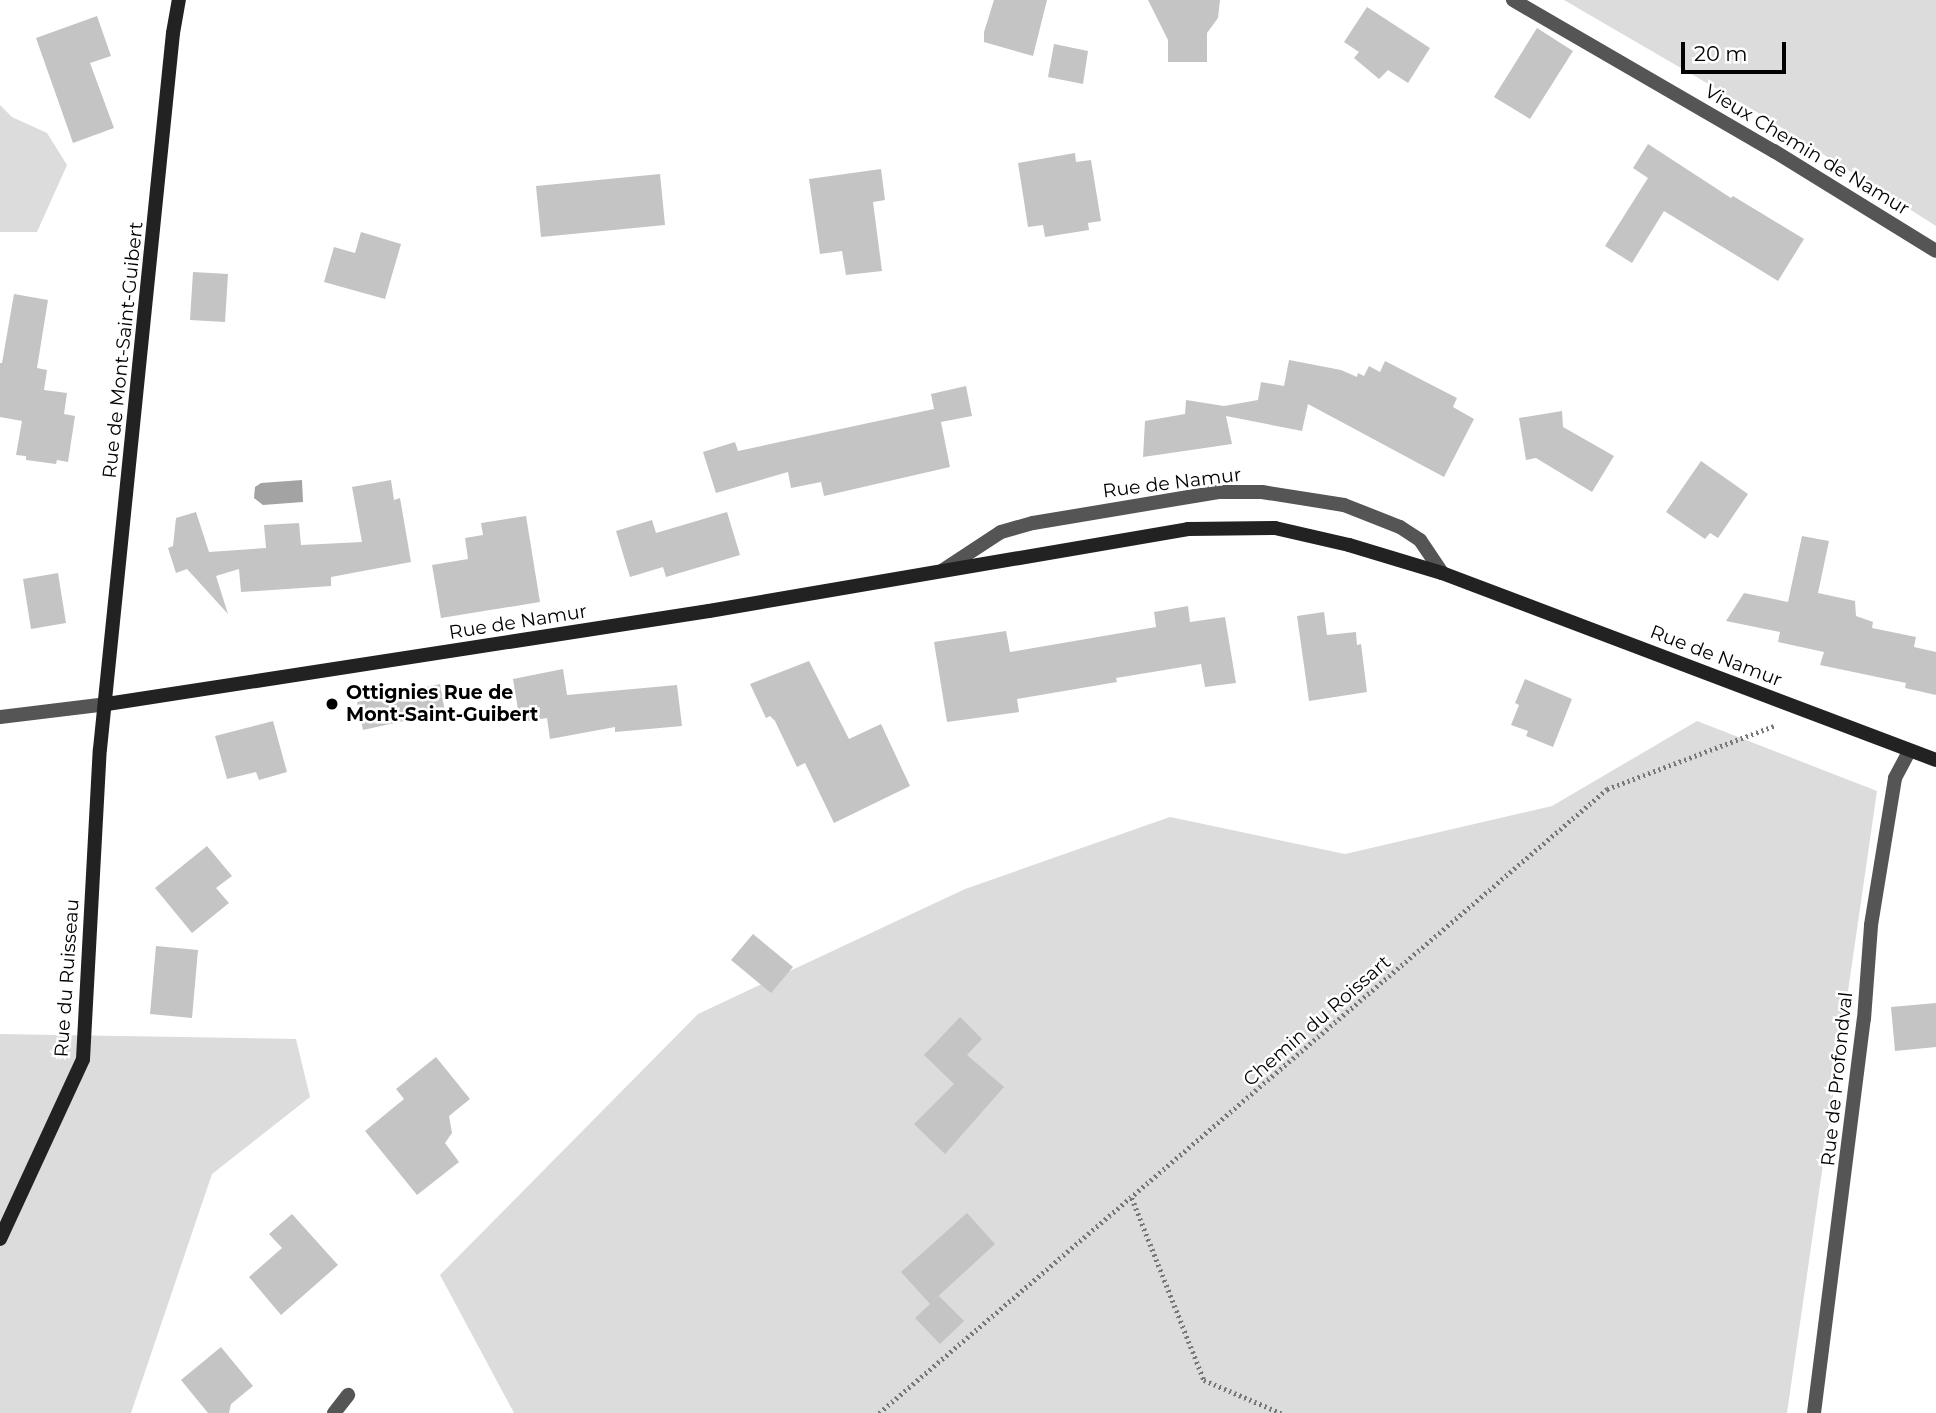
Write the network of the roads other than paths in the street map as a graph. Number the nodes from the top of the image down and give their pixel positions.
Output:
1 (179, 0) edge
2 (1513, 0) edge
3 (1936, 251) edge
4 (1442, 573) junction
5 (936, 574) junction
6 (107, 704) junction
7 (0, 717) edge
8 (1909, 752) junction
9 (1936, 760) edge
10 (0, 1239) edge
11 (348, 1395) dead end
12 (334, 1413) edge
13 (1814, 1413) edge

1 - 6 street, Rue de Mont-Saint-Guibert
2 - 3 street, Vieux Chemin de Namur
4 - 5 street, Rue de Namur
4 - 5 street, Rue de Namur
4 - 8 street, Rue de Namur
5 - 6 street, Rue de Namur
6 - 7 street
6 - 10 street, Rue du Ruisseau
8 - 9 street, Rue de Namur
8 - 13 street, Rue de Profondval
11 - 12 street

